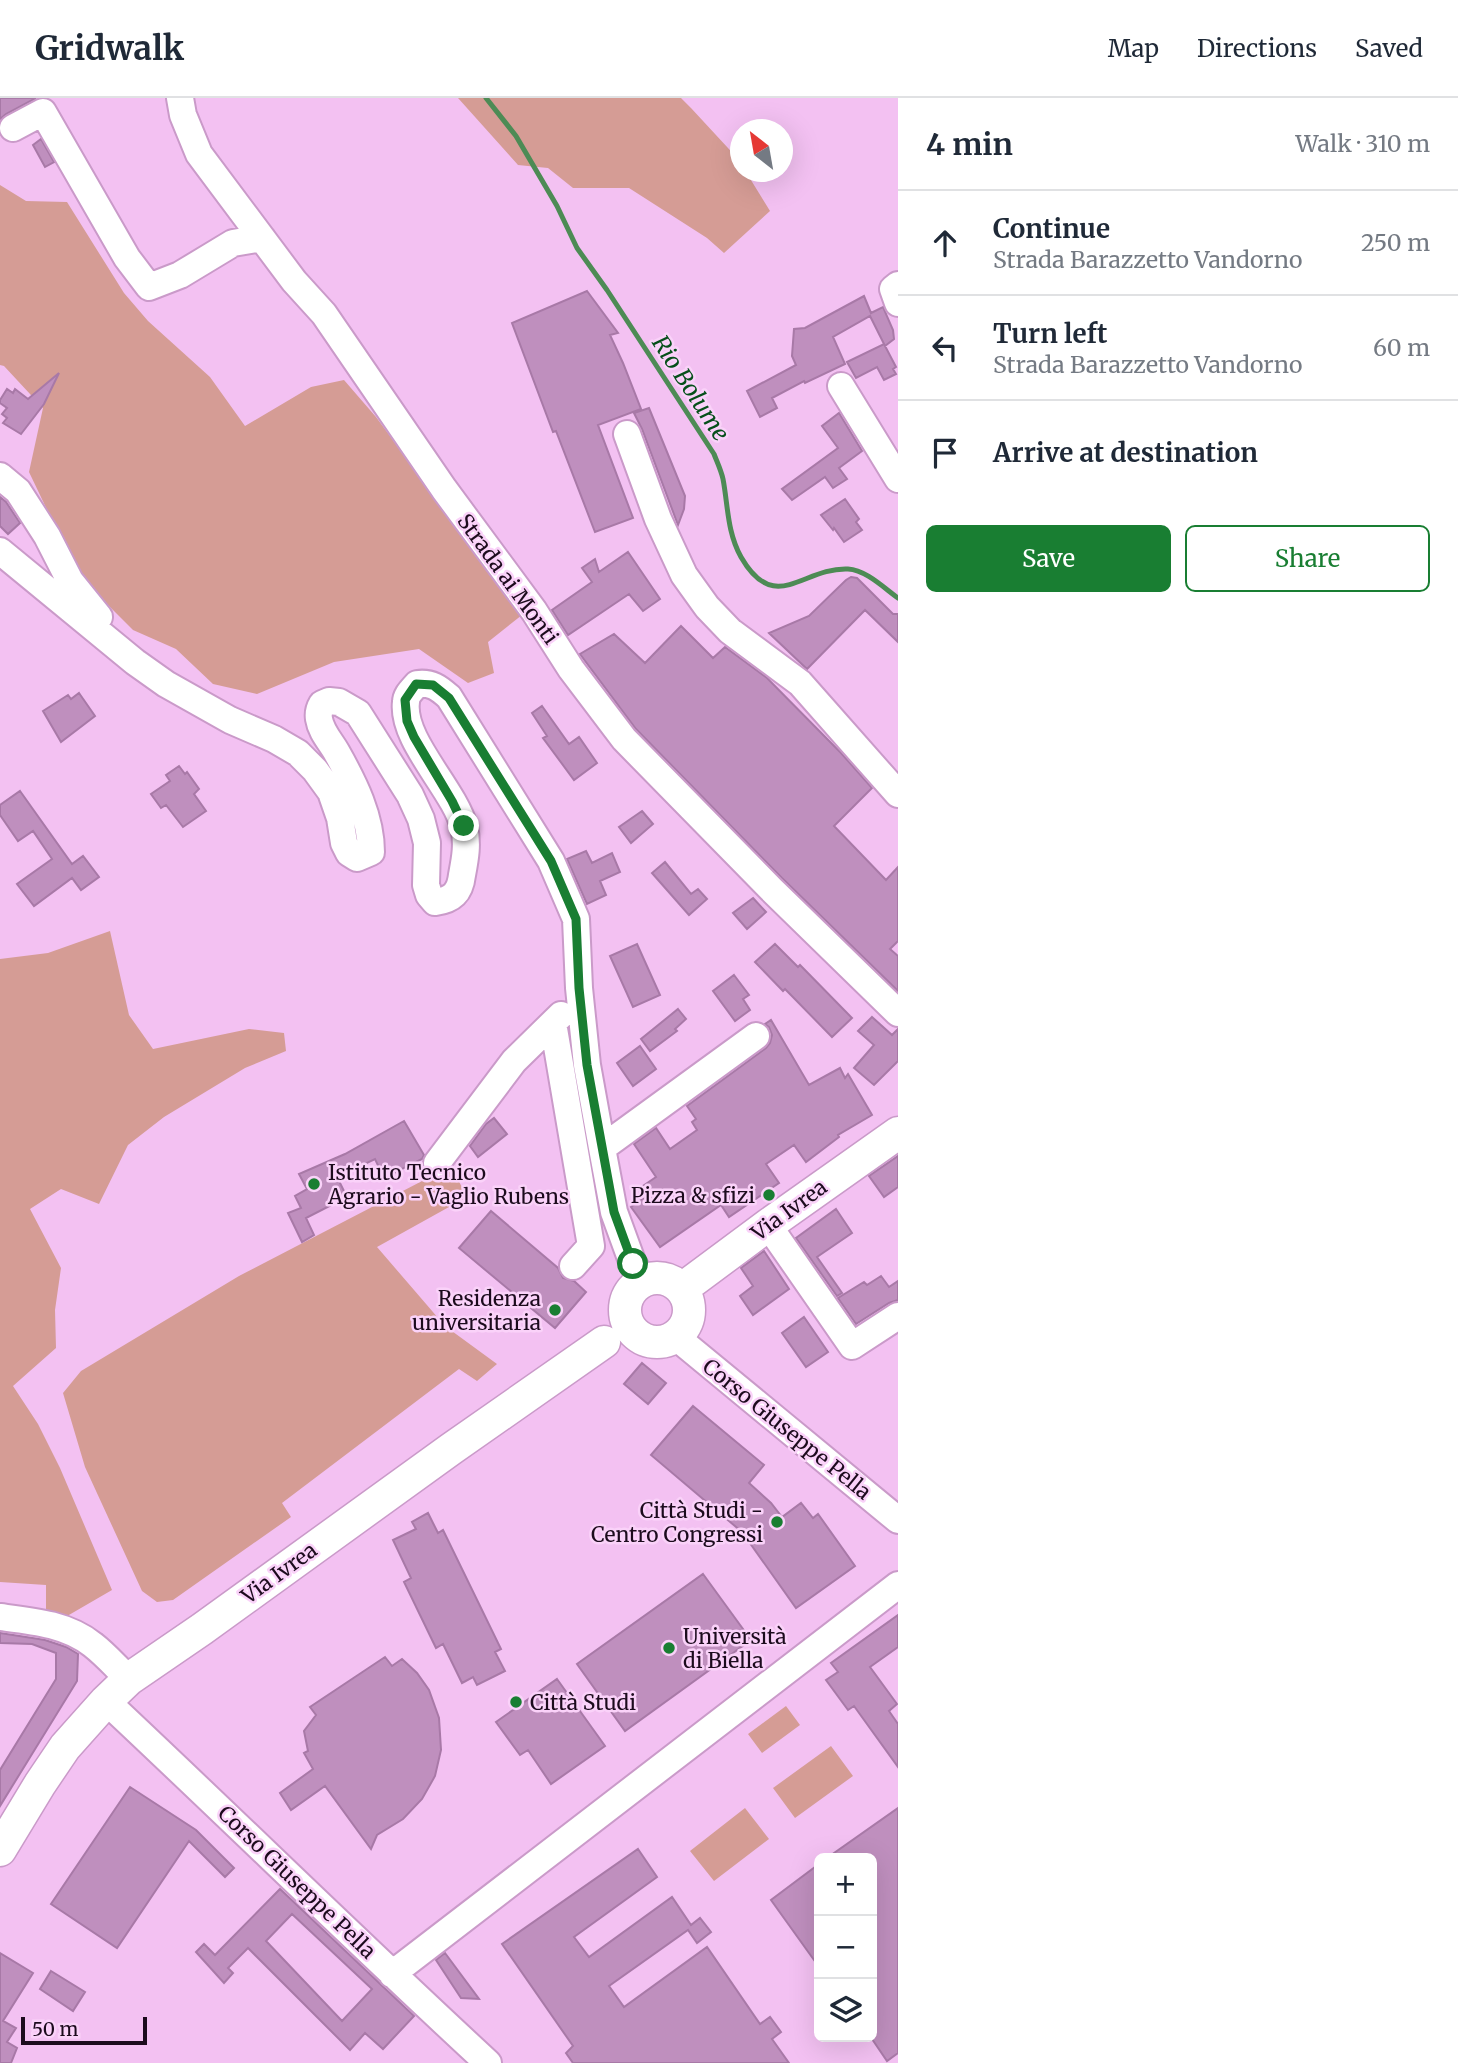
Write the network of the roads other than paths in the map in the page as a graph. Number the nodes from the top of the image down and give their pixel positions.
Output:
1 (180, 98) edge
2 (13, 128) dead end
3 (262, 238) junction
4 (898, 285) edge
5 (898, 303) edge
6 (841, 386) dead end
7 (627, 434) dead end
8 (0, 476) edge
9 (898, 479) edge
10 (0, 551) edge
11 (109, 641) junction
12 (898, 794) edge
13 (580, 996) junction
14 (898, 1013) edge
15 (553, 1023) junction
16 (756, 1036) dead end
17 (898, 1133) edge
18 (601, 1148) junction
19 (438, 1163) dead end
20 (768, 1225) junction
21 (573, 1266) dead end
22 (644, 1281) junction
23 (682, 1289) junction
24 (898, 1316) edge
25 (615, 1335) junction
26 (676, 1337) junction
27 (898, 1520) edge
28 (898, 1585) edge
29 (0, 1617) edge
30 (129, 1679) junction
31 (106, 1701) junction
32 (0, 1850) edge
33 (392, 1974) junction
34 (488, 2063) edge

1 - 3 street, Strada ai Monti
2 - 3 street
3 - 14 street, Strada ai Monti
4 - 5 street
6 - 9 street
7 - 12 street
8 - 11 street
10 - 11 street
11 - 13 street
13 - 15 street
13 - 18 street
15 - 19 street
15 - 21 street
16 - 18 street
17 - 20 main road, Via Ivrea
18 - 22 street
20 - 23 main road, Via Ivrea
20 - 24 street
22 - 23 main road
22 - 25 main road
23 - 26 main road
25 - 26 main road
25 - 30 main road, Via Ivrea
26 - 27 street, Corso Giuseppe Pella
28 - 33 street
29 - 30 street
30 - 31 main road, Via Ivrea
31 - 32 main road, Via Ivrea
31 - 33 street, Corso Giuseppe Pella
33 - 34 street, Corso Giuseppe Pella

